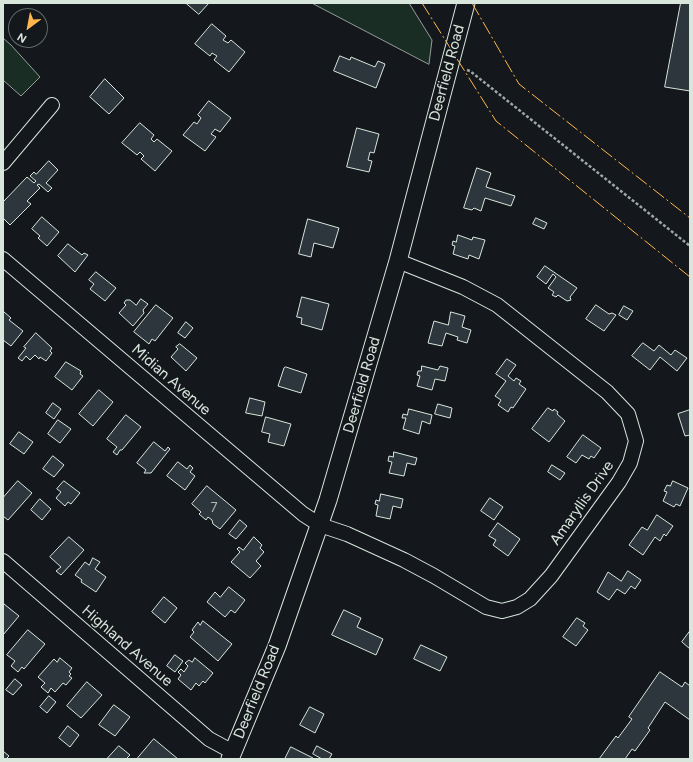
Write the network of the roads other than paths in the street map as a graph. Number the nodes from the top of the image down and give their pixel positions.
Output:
1 (466, 3) edge
2 (52, 105) dead end
3 (3, 163) edge
4 (3, 259) edge
5 (398, 261) junction
6 (320, 525) junction
7 (3, 562) edge
8 (231, 756) edge

1 - 5 street, Deerfield Road
2 - 3 street
4 - 6 street, Midian Avenue
5 - 6 street, Deerfield Road
5 - 6 street, Amaryllis Drive
6 - 8 street, Deerfield Road
7 - 8 street, Highland Avenue

